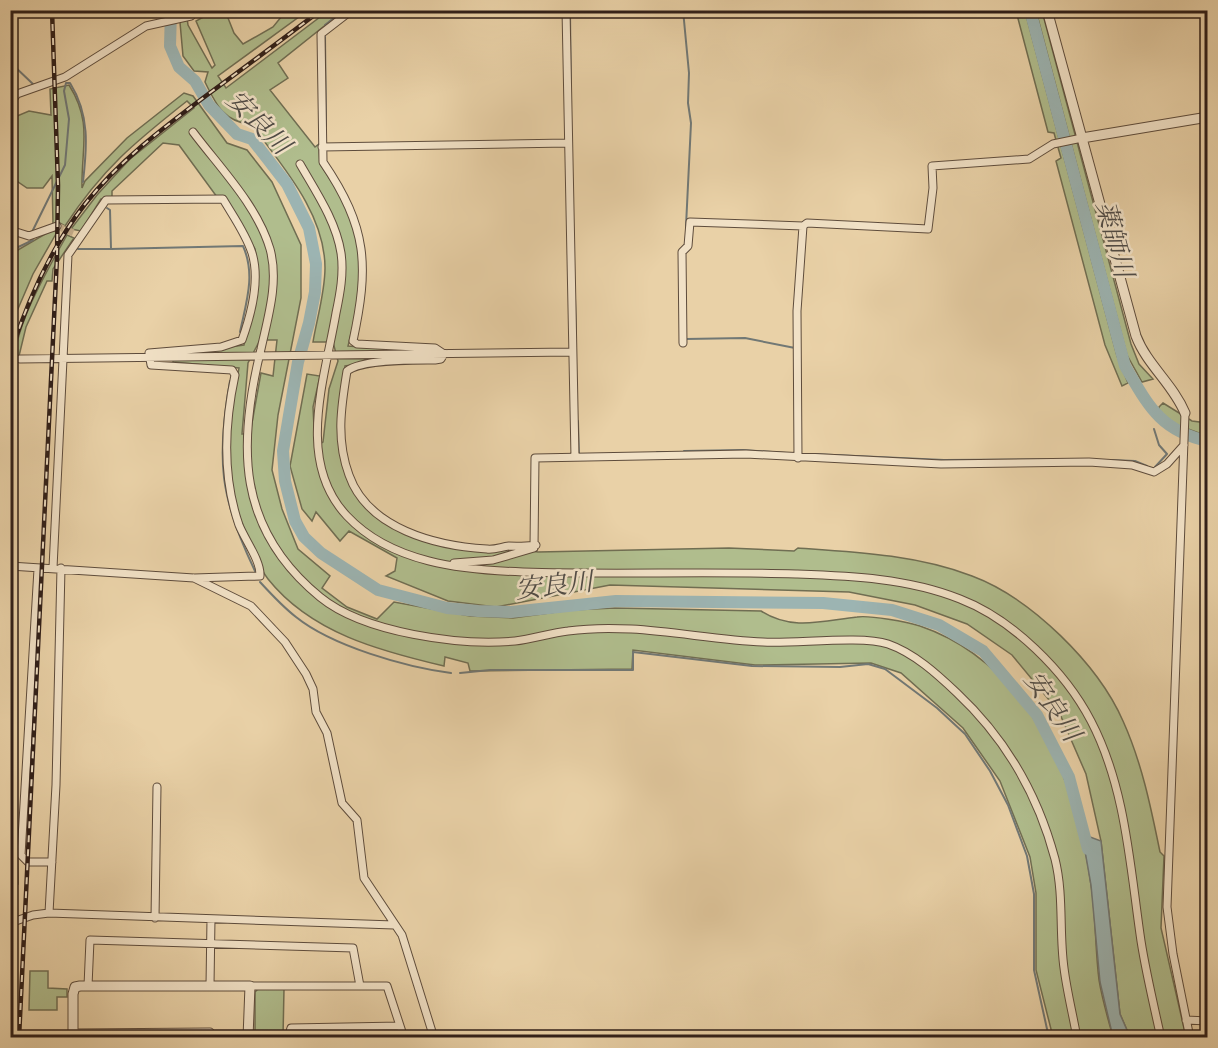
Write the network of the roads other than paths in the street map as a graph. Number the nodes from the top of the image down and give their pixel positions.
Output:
1 (352, 10) edge
2 (566, 10) edge
3 (1047, 10) edge
4 (189, 16) dead end
5 (10, 104) edge
6 (1208, 117) edge
7 (193, 132) dead end
8 (1083, 138) junction
9 (568, 143) junction
10 (322, 147) junction
11 (300, 164) dead end
12 (57, 226) tunnel mouth
13 (803, 226) junction
14 (10, 230) edge
15 (683, 343) dead end
16 (572, 352) junction
17 (444, 354) junction
18 (327, 356) junction
19 (261, 357) junction
20 (148, 358) junction
21 (20, 359) dead end
22 (64, 359) junction
23 (1185, 413) joint
24 (1184, 443) junction
25 (798, 454) junction
26 (575, 458) junction
27 (536, 545) junction
28 (444, 564) junction
29 (10, 566) edge
30 (57, 568) junction
31 (38, 569) junction
32 (194, 578) junction
33 (157, 787) dead end
34 (52, 862) junction
35 (49, 913) junction
36 (154, 918) junction
37 (210, 919) junction
38 (10, 923) edge
39 (394, 925) junction
40 (210, 944) junction
41 (210, 985) junction
42 (88, 986) junction
43 (250, 986) junction
44 (360, 986) junction
45 (1186, 1020) junction
46 (1208, 1021) edge
47 (400, 1026) junction
48 (73, 1035) edge
49 (210, 1038) edge
50 (248, 1038) edge
51 (288, 1038) edge
52 (404, 1038) edge
53 (434, 1038) edge
54 (1077, 1038) edge
55 (1161, 1038) edge
56 (1190, 1038) edge

1 - 10 street
2 - 9 street
3 - 8 street
4 - 5 street
6 - 8 street
7 - 19 street
8 - 13 street
8 - 23 street
9 - 10 street
9 - 16 street
10 - 17 street
11 - 18 street
12 - 14 street
13 - 15 street
13 - 25 street
16 - 17 street
16 - 26 street
17 - 18 street
17 - 27 street
18 - 19 street
18 - 28 street
19 - 20 street
19 - 54 street
20 - 22 street
20 - 22 street
20 - 32 street
21 - 22 street
22 - 30 street
23 - 24 street
24 - 25 street
24 - 45 street
25 - 26 street
26 - 27 street
27 - 28 street
28 - 55 street
29 - 31 street
30 - 31 street
30 - 32 street
30 - 34 street
31 - 34 street
32 - 39 street
33 - 36 street
34 - 35 street
35 - 36 street
35 - 38 street
36 - 37 street
37 - 39 street
37 - 40 street
39 - 53 street
40 - 41 street
40 - 42 street
40 - 44 street
41 - 42 street
41 - 43 street
42 - 48 street
43 - 44 street
43 - 50 street
44 - 47 street
45 - 46 street
45 - 56 street
47 - 51 street
47 - 52 street
48 - 49 street

